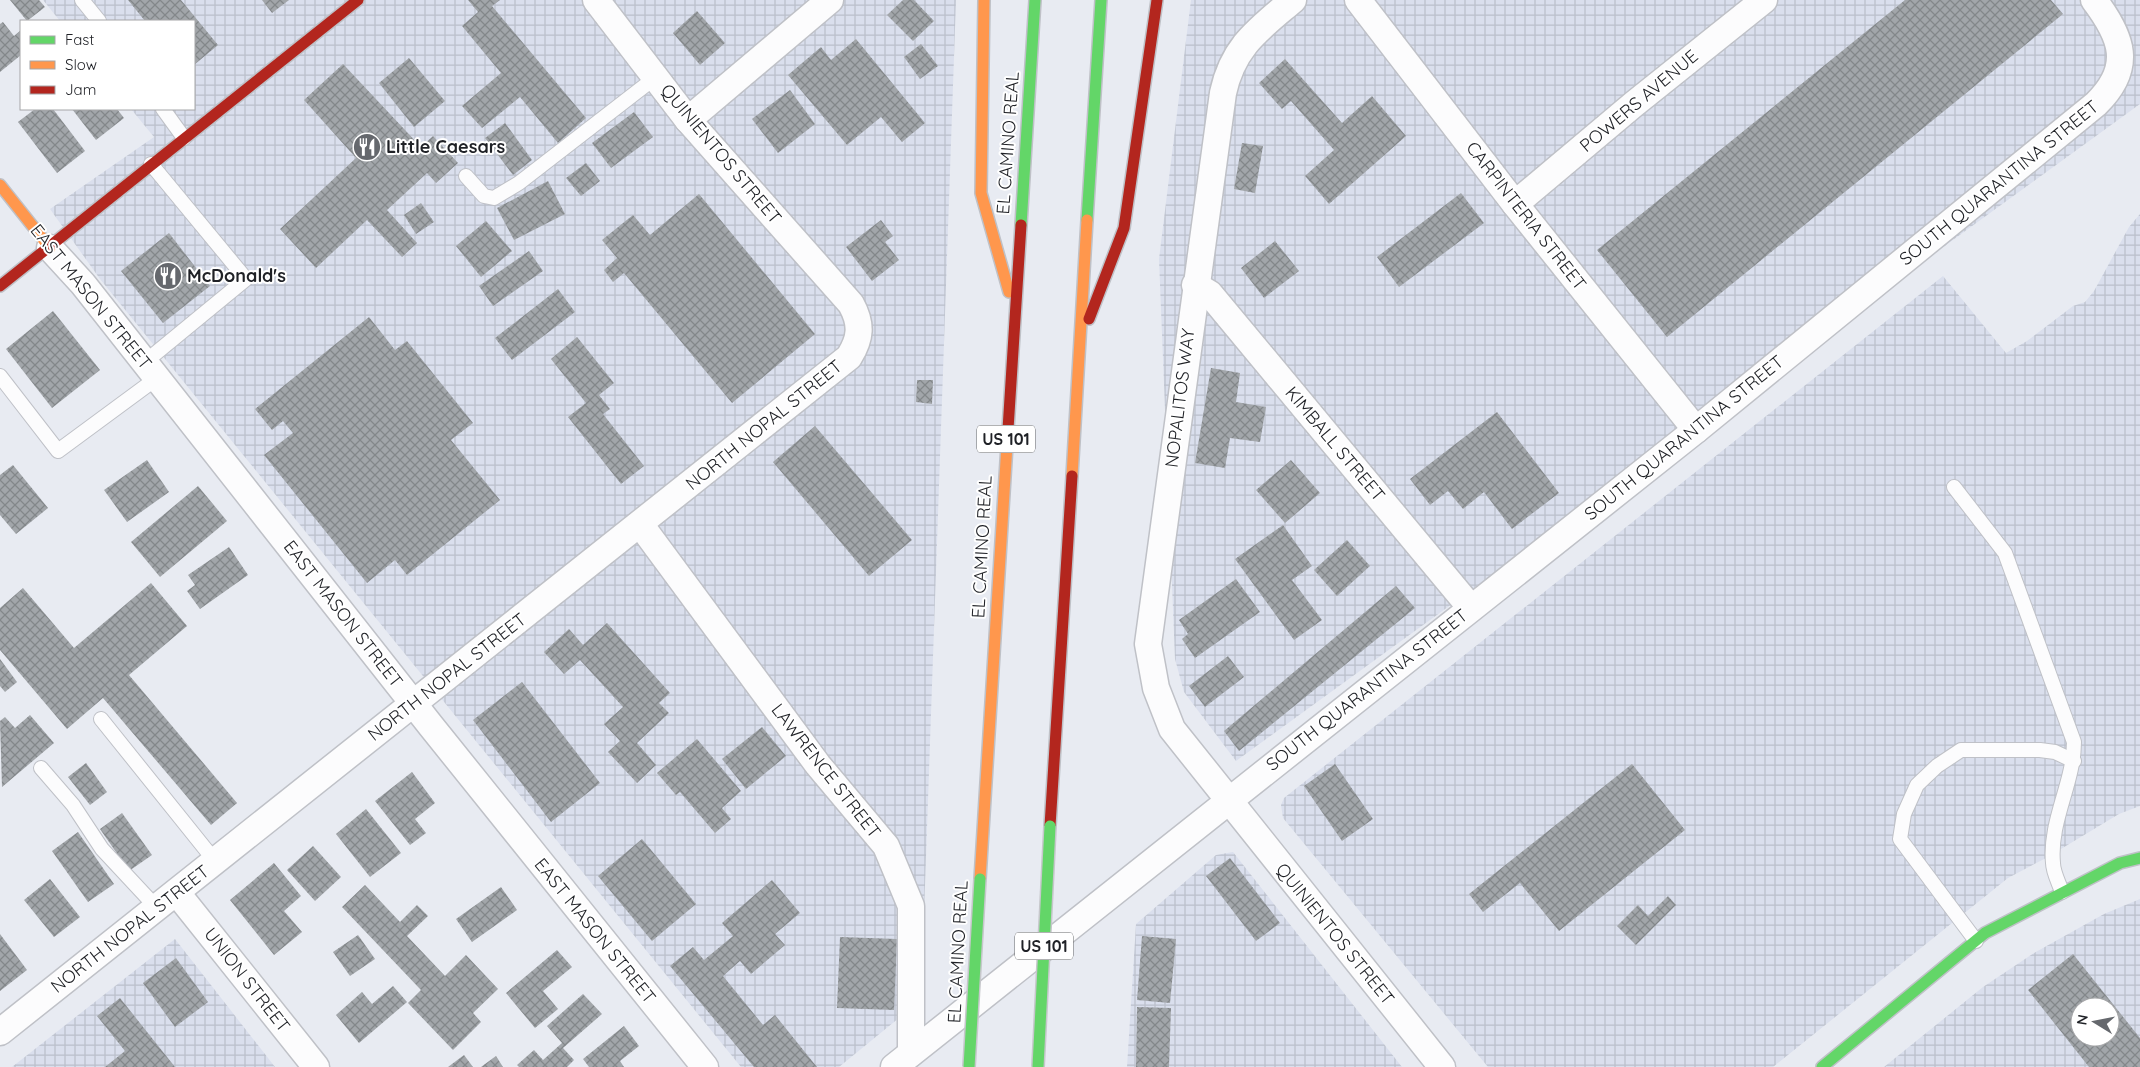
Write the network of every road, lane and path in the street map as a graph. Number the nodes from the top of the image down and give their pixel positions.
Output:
1 (82, 0) edge
2 (358, 0) edge
3 (596, 0) edge
4 (830, 0) edge
5 (984, 0) edge
6 (1035, 0) edge
7 (1101, 0) edge
8 (1157, 0) edge
9 (1293, 0) edge
10 (1358, 0) edge
11 (1764, 0) edge
12 (2094, 0) edge
13 (98, 20) edge
14 (656, 77) junction
15 (164, 110) edge
16 (688, 120) junction
17 (184, 138) junction
18 (151, 164) junction
19 (466, 176) dead end
20 (0, 185) edge
21 (1515, 204) junction
22 (50, 248) junction
23 (1195, 285) junction
24 (0, 286) edge
25 (851, 304) joint
26 (1014, 312) junction
27 (1080, 343) junction
28 (151, 370) junction
29 (0, 376) edge
30 (1696, 430) junction
31 (1954, 487) dead end
32 (640, 524) junction
33 (1471, 608) junction
34 (413, 703) junction
35 (102, 719) dead end
36 (2074, 761) junction
37 (41, 768) dead end
38 (1228, 800) junction
39 (2140, 848) edge
40 (2140, 858) edge
41 (215, 861) junction
42 (2120, 863) junction
43 (2062, 892) junction
44 (167, 900) junction
45 (1976, 941) junction
46 (0, 1032) edge
47 (902, 1060) edge
48 (316, 1067) edge
49 (705, 1067) edge
50 (969, 1067) edge
51 (1038, 1067) edge
52 (1442, 1067) edge
53 (1822, 1067) edge

1 - 13 lane
2 - 17 main road
3 - 14 street, QUINIENTOS STREET
4 - 16 street
5 - 26 main road
6 - 26 main road, EL CAMINO REAL / US 101
7 - 27 main road, US 101
8 - 27 main road
9 - 23 street, NOPALITOS WAY
10 - 21 street, CARPINTERIA STREET
11 - 21 street, POWERS AVENUE
12 - 30 street, SOUTH QUARANTINA STREET
14 - 16 street, QUINIENTOS STREET
14 - 19 lane
15 - 17 lane
16 - 25 street, QUINIENTOS STREET
17 - 18 main road
18 - 22 main road
18 - 28 lane
20 - 22 main road, EAST MASON STREET
21 - 30 street, CARPINTERIA STREET
22 - 24 main road
22 - 28 street, EAST MASON STREET
23 - 33 street, KIMBALL STREET
23 - 38 street, NOPALITOS WAY
25 - 32 street, NORTH NOPAL STREET
26 - 50 main road, EL CAMINO REAL / US 101, bridge
27 - 51 main road, US 101, bridge
28 - 29 lane
28 - 34 street, EAST MASON STREET
30 - 33 street, SOUTH QUARANTINA STREET
31 - 36 lane
32 - 34 street, NORTH NOPAL STREET
32 - 47 street, LAWRENCE STREET
33 - 38 street, SOUTH QUARANTINA STREET
34 - 41 street, NORTH NOPAL STREET
34 - 49 street, EAST MASON STREET
35 - 41 lane
36 - 43 lane
36 - 45 lane
37 - 44 lane
38 - 47 street, SOUTH QUARANTINA STREET
38 - 52 street, QUINIENTOS STREET
39 - 42 main road
40 - 42 main road
41 - 44 street, NORTH NOPAL STREET
42 - 43 main road
43 - 45 main road
44 - 46 street, NORTH NOPAL STREET
44 - 48 street, UNION STREET
45 - 53 main road

